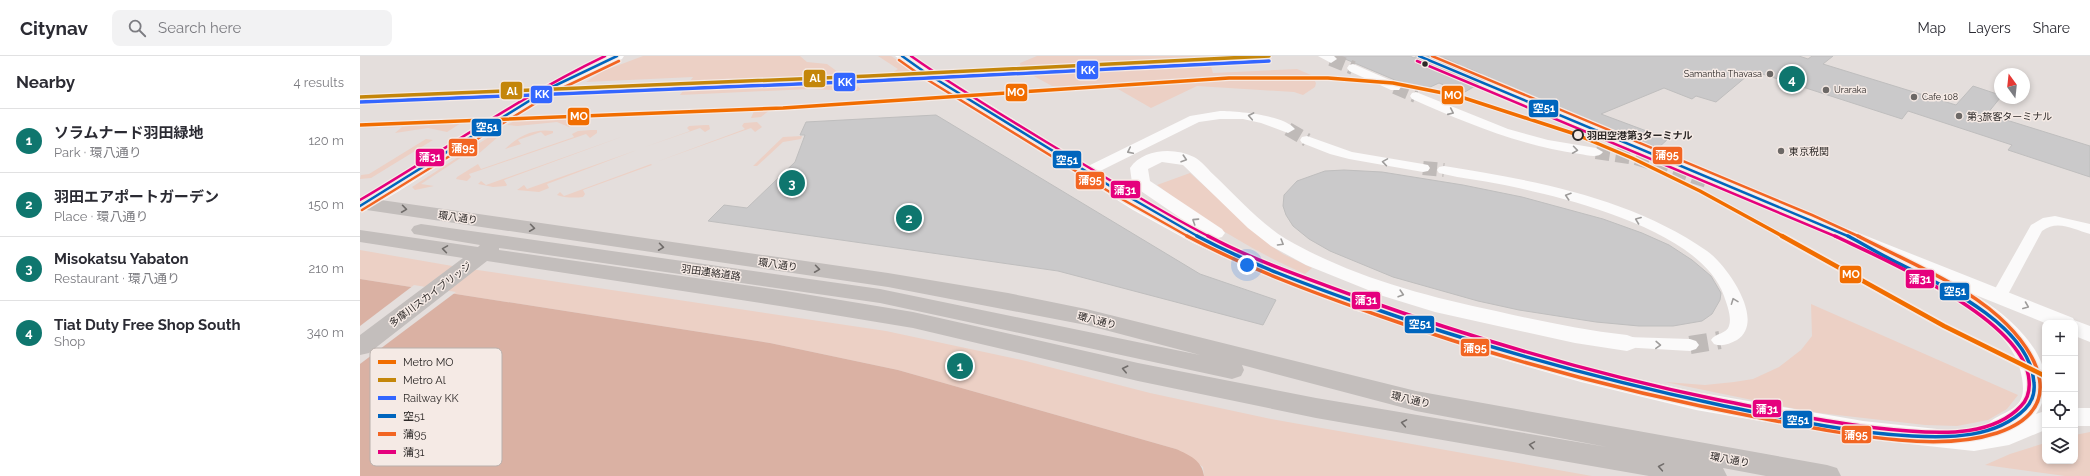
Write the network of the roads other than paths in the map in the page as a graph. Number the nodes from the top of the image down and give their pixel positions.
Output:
1 (599, 56) edge
2 (617, 56) edge
3 (905, 57) edge
4 (1353, 68) tunnel mouth
5 (1486, 84) tunnel mouth
6 (1395, 87) tunnel mouth
7 (1416, 96) tunnel mouth
8 (1288, 130) tunnel mouth
9 (1307, 140) tunnel mouth
10 (1596, 152) tunnel mouth
11 (1423, 168) tunnel mouth
12 (1444, 170) tunnel mouth
13 (1087, 172) junction
14 (1710, 182) tunnel mouth
15 (1743, 192) junction
16 (361, 206) edge
17 (2090, 229) edge
18 (1834, 230) junction
19 (360, 236) edge
20 (499, 241) junction
21 (1276, 271) junction
22 (1999, 296) junction
23 (2058, 320) edge
24 (2078, 329) edge
25 (1059, 332) junction
26 (2090, 335) edge
27 (1720, 340) tunnel mouth
28 (1627, 343) joint
29 (1690, 345) tunnel mouth
30 (360, 347) edge
31 (1411, 400) junction
32 (1316, 408) junction
33 (2078, 417) edge
34 (2090, 417) edge
35 (2042, 421) edge
36 (1935, 438) junction
37 (1713, 476) edge
38 (1827, 476) edge

1 - 16 street
2 - 16 street
3 - 13 street
4 - 6 street
5 - 15 street
7 -> 10 street
8 -> 13 street
11 -> 9 street
27 -> 12 street
13 - 21 street
14 - 15 street
15 - 18 street
16 - 20 main road, 羽田連絡道路
16 -> 31 main road, 環八通り
17 - 22 street
18 - 22 street
18 - 36 street
32 -> 19 main road, 環八通り
20 - 25 main road, 羽田連絡道路
20 - 30 main road, 多摩川スカイブリッジ
21 -> 28 street
21 - 36 street
22 -> 23 street
24 - 26 street
25 - 31 main road
25 - 32 main road
28 -> 29 street
31 - 38 main road, 環八通り
37 -> 32 main road, 環八通り
33 - 34 street
35 - 36 street

